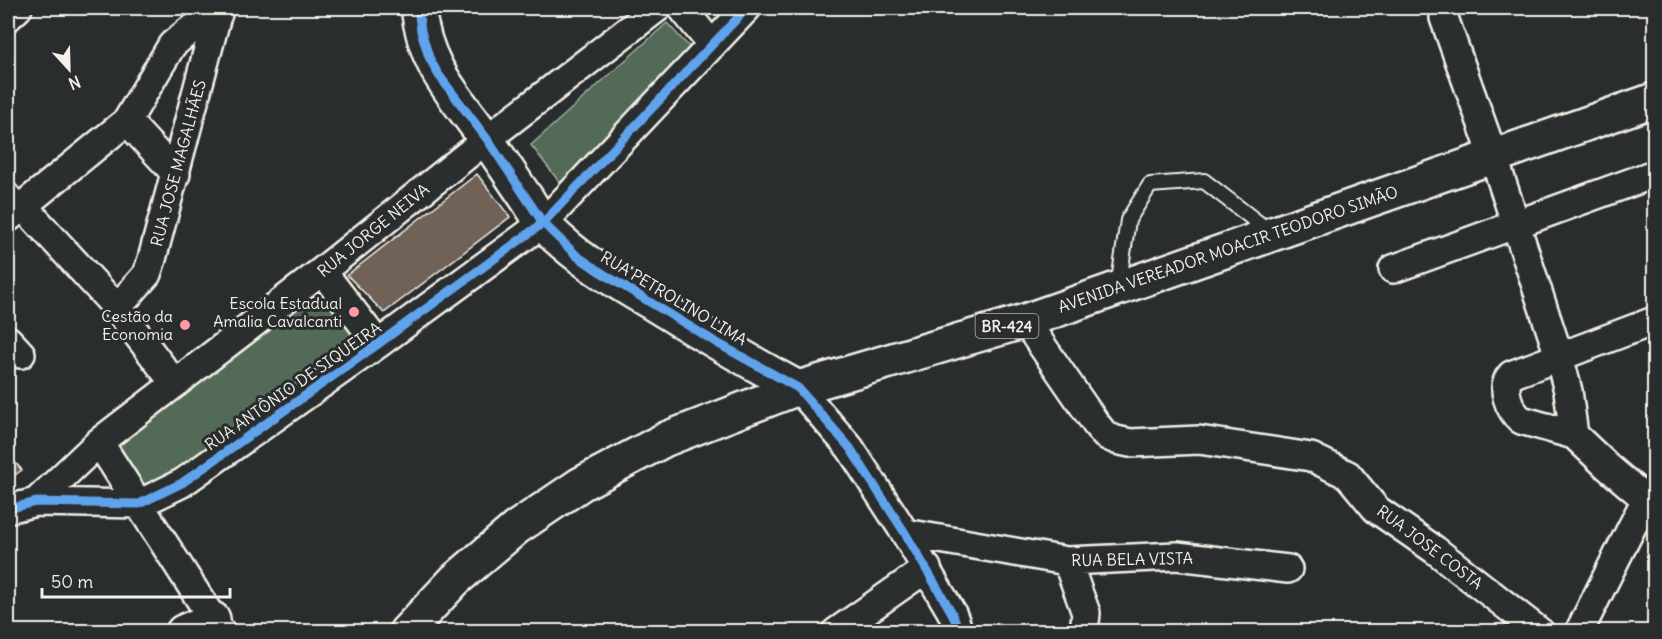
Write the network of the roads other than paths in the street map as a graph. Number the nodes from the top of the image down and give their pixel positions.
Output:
1 (18, 8) edge
2 (418, 8) edge
3 (657, 8) edge
4 (682, 8) edge
5 (747, 8) edge
6 (218, 11) edge
7 (8, 17) edge
8 (1444, 18) dead end
9 (712, 45) junction
10 (1654, 100) edge
11 (127, 121) junction
12 (487, 139) junction
13 (1493, 155) junction
14 (176, 174) junction
15 (1654, 174) edge
16 (13, 204) edge
17 (543, 223) junction
18 (1516, 224) junction
19 (1271, 234) junction
20 (1393, 269) dead end
21 (322, 271) junction
22 (1118, 288) junction
23 (117, 308) junction
24 (1024, 321) junction
25 (1654, 321) edge
26 (378, 344) junction
27 (1559, 356) junction
28 (175, 384) junction
29 (798, 388) junction
30 (1574, 435) junction
31 (99, 442) junction
32 (36, 502) junction
33 (1650, 503) edge
34 (138, 504) junction
35 (8, 509) edge
36 (905, 533) junction
37 (1067, 561) junction
38 (927, 568) junction
39 (1288, 569) dead end
40 (217, 625) edge
41 (183, 632) edge
42 (406, 632) edge
43 (836, 632) edge
44 (955, 632) edge
45 (1084, 632) edge
46 (1540, 632) edge
47 (1579, 632) edge

1 - 7 street
2 - 12 main road, RUA PETROLINO LIMA
3 - 12 street, RUA JORGE NEIVA
4 - 9 street
5 - 9 street, RUA ANTÔNIO DE SIQUEIRA
6 - 11 street
6 - 14 street, RUA JOSE MAGALHÃES
8 - 13 street
9 - 17 street, RUA ANTÔNIO DE SIQUEIRA
10 - 13 main road, AVENIDA VEREADOR MOACIR TEODORO SIMÃO / BR-424
11 - 14 street
11 - 16 street
12 - 17 main road, RUA PETROLINO LIMA
12 - 21 street, RUA JORGE NEIVA
13 - 18 street
13 - 19 main road, AVENIDA VEREADOR MOACIR TEODORO SIMÃO / BR-424
14 - 23 street, RUA JOSE MAGALHÃES
15 - 18 street
16 - 23 street
17 - 26 street, RUA ANTÔNIO DE SIQUEIRA
17 - 29 main road, RUA PETROLINO LIMA
18 - 20 street
18 - 27 street
19 - 22 main road, AVENIDA VEREADOR MOACIR TEODORO SIMÃO / BR-424
19 - 22 lane
21 - 26 street
21 - 28 street, RUA JORGE NEIVA
22 - 24 main road, AVENIDA VEREADOR MOACIR TEODORO SIMÃO / BR-424
23 - 28 street
24 - 29 main road, AVENIDA VEREADOR MOACIR TEODORO SIMÃO / BR-424
24 - 46 street, RUA JOSE COSTA
25 - 27 street
26 - 34 street, RUA ANTÔNIO DE SIQUEIRA
27 - 30 street
27 - 30 street
28 - 31 street, RUA JORGE NEIVA
29 - 36 street
29 - 42 main road, AVENIDA VEREADOR MOACIR TEODORO SIMÃO / BR-424
30 - 33 street
31 - 32 street, RUA JORGE NEIVA
31 - 34 street
32 - 34 street, RUA ANTÔNIO DE SIQUEIRA
32 - 35 street
33 - 47 street
34 - 40 street
36 - 37 street, RUA BELA VISTA
36 - 38 street
37 - 39 street, RUA BELA VISTA
37 - 45 street
38 - 43 street
38 - 44 street
40 - 41 main road

